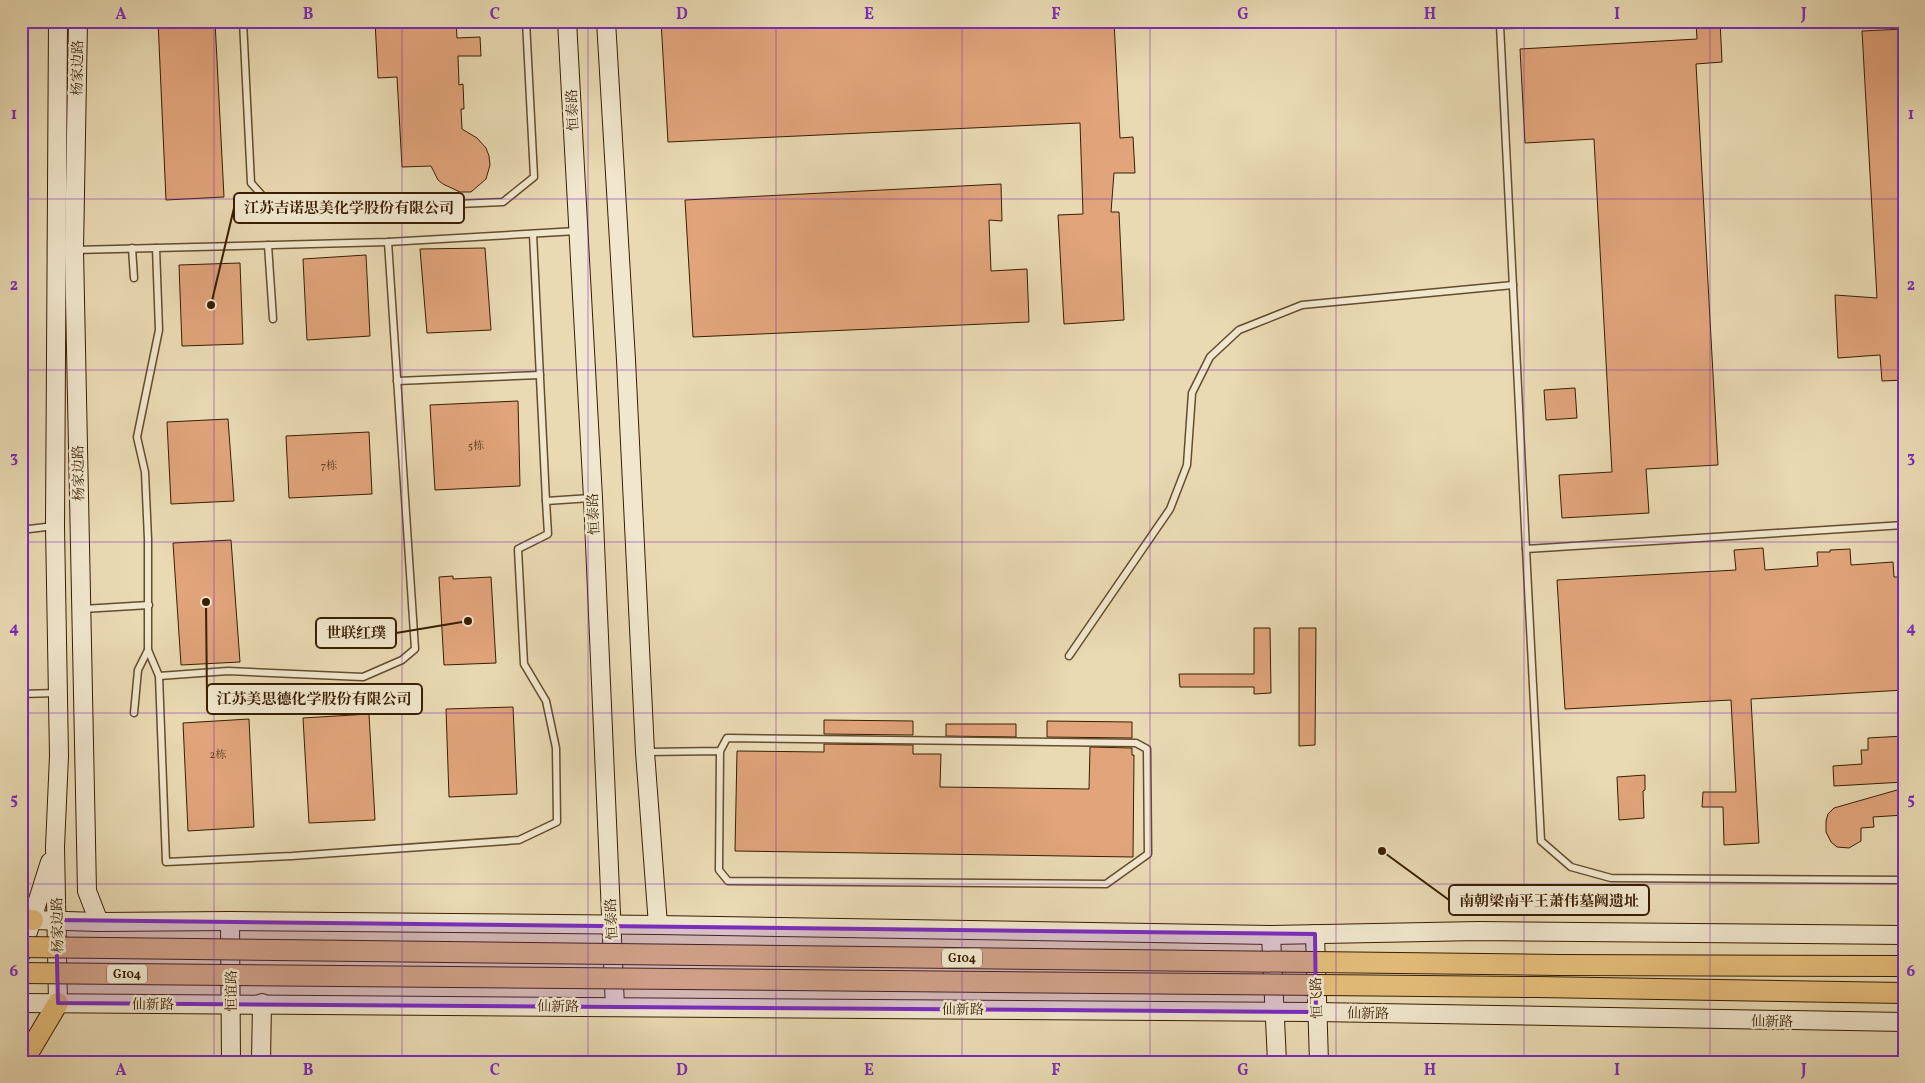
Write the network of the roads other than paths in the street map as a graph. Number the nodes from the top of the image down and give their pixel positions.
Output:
1 (58, 21) edge
2 (78, 21) edge
3 (243, 21) edge
4 (526, 21) edge
5 (567, 21) edge
6 (606, 21) edge
7 (1640, 21) edge
8 (1631, 22) edge
9 (578, 231) junction
10 (533, 234) junction
11 (388, 242) junction
12 (268, 245) junction
13 (132, 248) junction
14 (156, 248) junction
15 (74, 250) junction
16 (134, 278) dead end
17 (1513, 285) junction
18 (273, 319) dead end
19 (540, 375) junction
20 (397, 381) junction
21 (592, 498) junction
22 (546, 501) junction
23 (1904, 525) edge
24 (55, 526) junction
25 (21, 530) edge
26 (1526, 549) junction
27 (149, 605) junction
28 (82, 609) junction
29 (148, 650) junction
30 (1069, 656) dead end
31 (159, 676) junction
32 (58, 693) junction
33 (21, 694) edge
34 (134, 713) dead end
35 (720, 751) junction
36 (644, 752) junction
37 (55, 847) junction
38 (1904, 880) edge
39 (27, 920) edge
40 (56, 920) junction
41 (230, 921) junction
42 (99, 922) junction
43 (612, 925) junction
44 (658, 925) junction
45 (1904, 927) edge
46 (1564, 932) junction
47 (1315, 934) junction
48 (1271, 935) junction
49 (1904, 935) edge
50 (21, 947) edge
51 (21, 954) edge
52 (1904, 966) edge
53 (21, 973) edge
54 (1904, 993) edge
55 (21, 1003) edge
56 (58, 1003) junction
57 (262, 1003) junction
58 (231, 1004) junction
59 (615, 1007) junction
60 (1275, 1012) junction
61 (1316, 1012) junction
62 (1904, 1022) edge
63 (22, 1062) edge
64 (231, 1062) edge
65 (261, 1062) edge
66 (1277, 1062) edge
67 (1318, 1062) edge

1 - 24 main road, 杨家边路
2 - 15 main road, 杨家边路
3 - 4 lane
5 - 9 main road, 恒泰路
6 - 36 main road
7 - 8 lane
8 - 17 lane
9 - 10 lane
9 - 21 main road, 恒泰路
10 - 11 lane
10 - 19 lane
11 - 12 lane
11 - 20 lane
12 - 14 lane
12 - 18 lane
13 - 14 lane
13 - 15 lane
13 - 16 lane
14 - 27 lane
15 - 28 main road, 杨家边路
17 - 26 lane
17 - 30 lane
19 - 20 lane
19 - 22 lane
20 - 31 lane
21 - 22 lane
21 - 43 main road, 恒泰路
22 - 31 lane
23 - 26 lane
24 - 25 lane
24 - 32 main road, 杨家边路
26 - 38 lane
27 - 28 lane
27 - 29 lane
28 - 42 main road, 杨家边路
29 - 31 lane
29 - 34 lane
32 - 33 lane
32 - 37 main road, 杨家边路
35 - 35 lane
35 - 36 lane
36 - 44 main road
37 - 39 main road, 杨家边路
37 - 40 main road, 杨家边路
39 - 40 main road
39 - 51 main road, 杨家边路
40 - 42 main road
40 - 56 main road, 杨家边路
41 - 42 main road
41 - 43 main road
41 - 58 main road, 恒谊路
43 - 44 main road
43 - 59 main road, 恒泰路
44 - 48 main road
45 - 46 main road
46 - 47 main road
46 - 49 main road
47 - 48 main road
47 - 61 main road, 恒飞路
48 - 60 main road
50 - 52 main road, G104, bridge
53 - 54 main road, 仙新路 / G104, bridge
55 - 56 main road, 仙新路
56 - 58 main road, 仙新路
56 - 63 main road
57 - 58 main road, 仙新路
57 - 59 main road, 仙新路
57 - 65 main road
58 - 64 main road, 恒谊路
59 - 60 main road, 仙新路
60 - 61 main road, 仙新路
60 - 66 main road
61 - 62 main road, 仙新路
61 - 67 main road, 恒飞路

